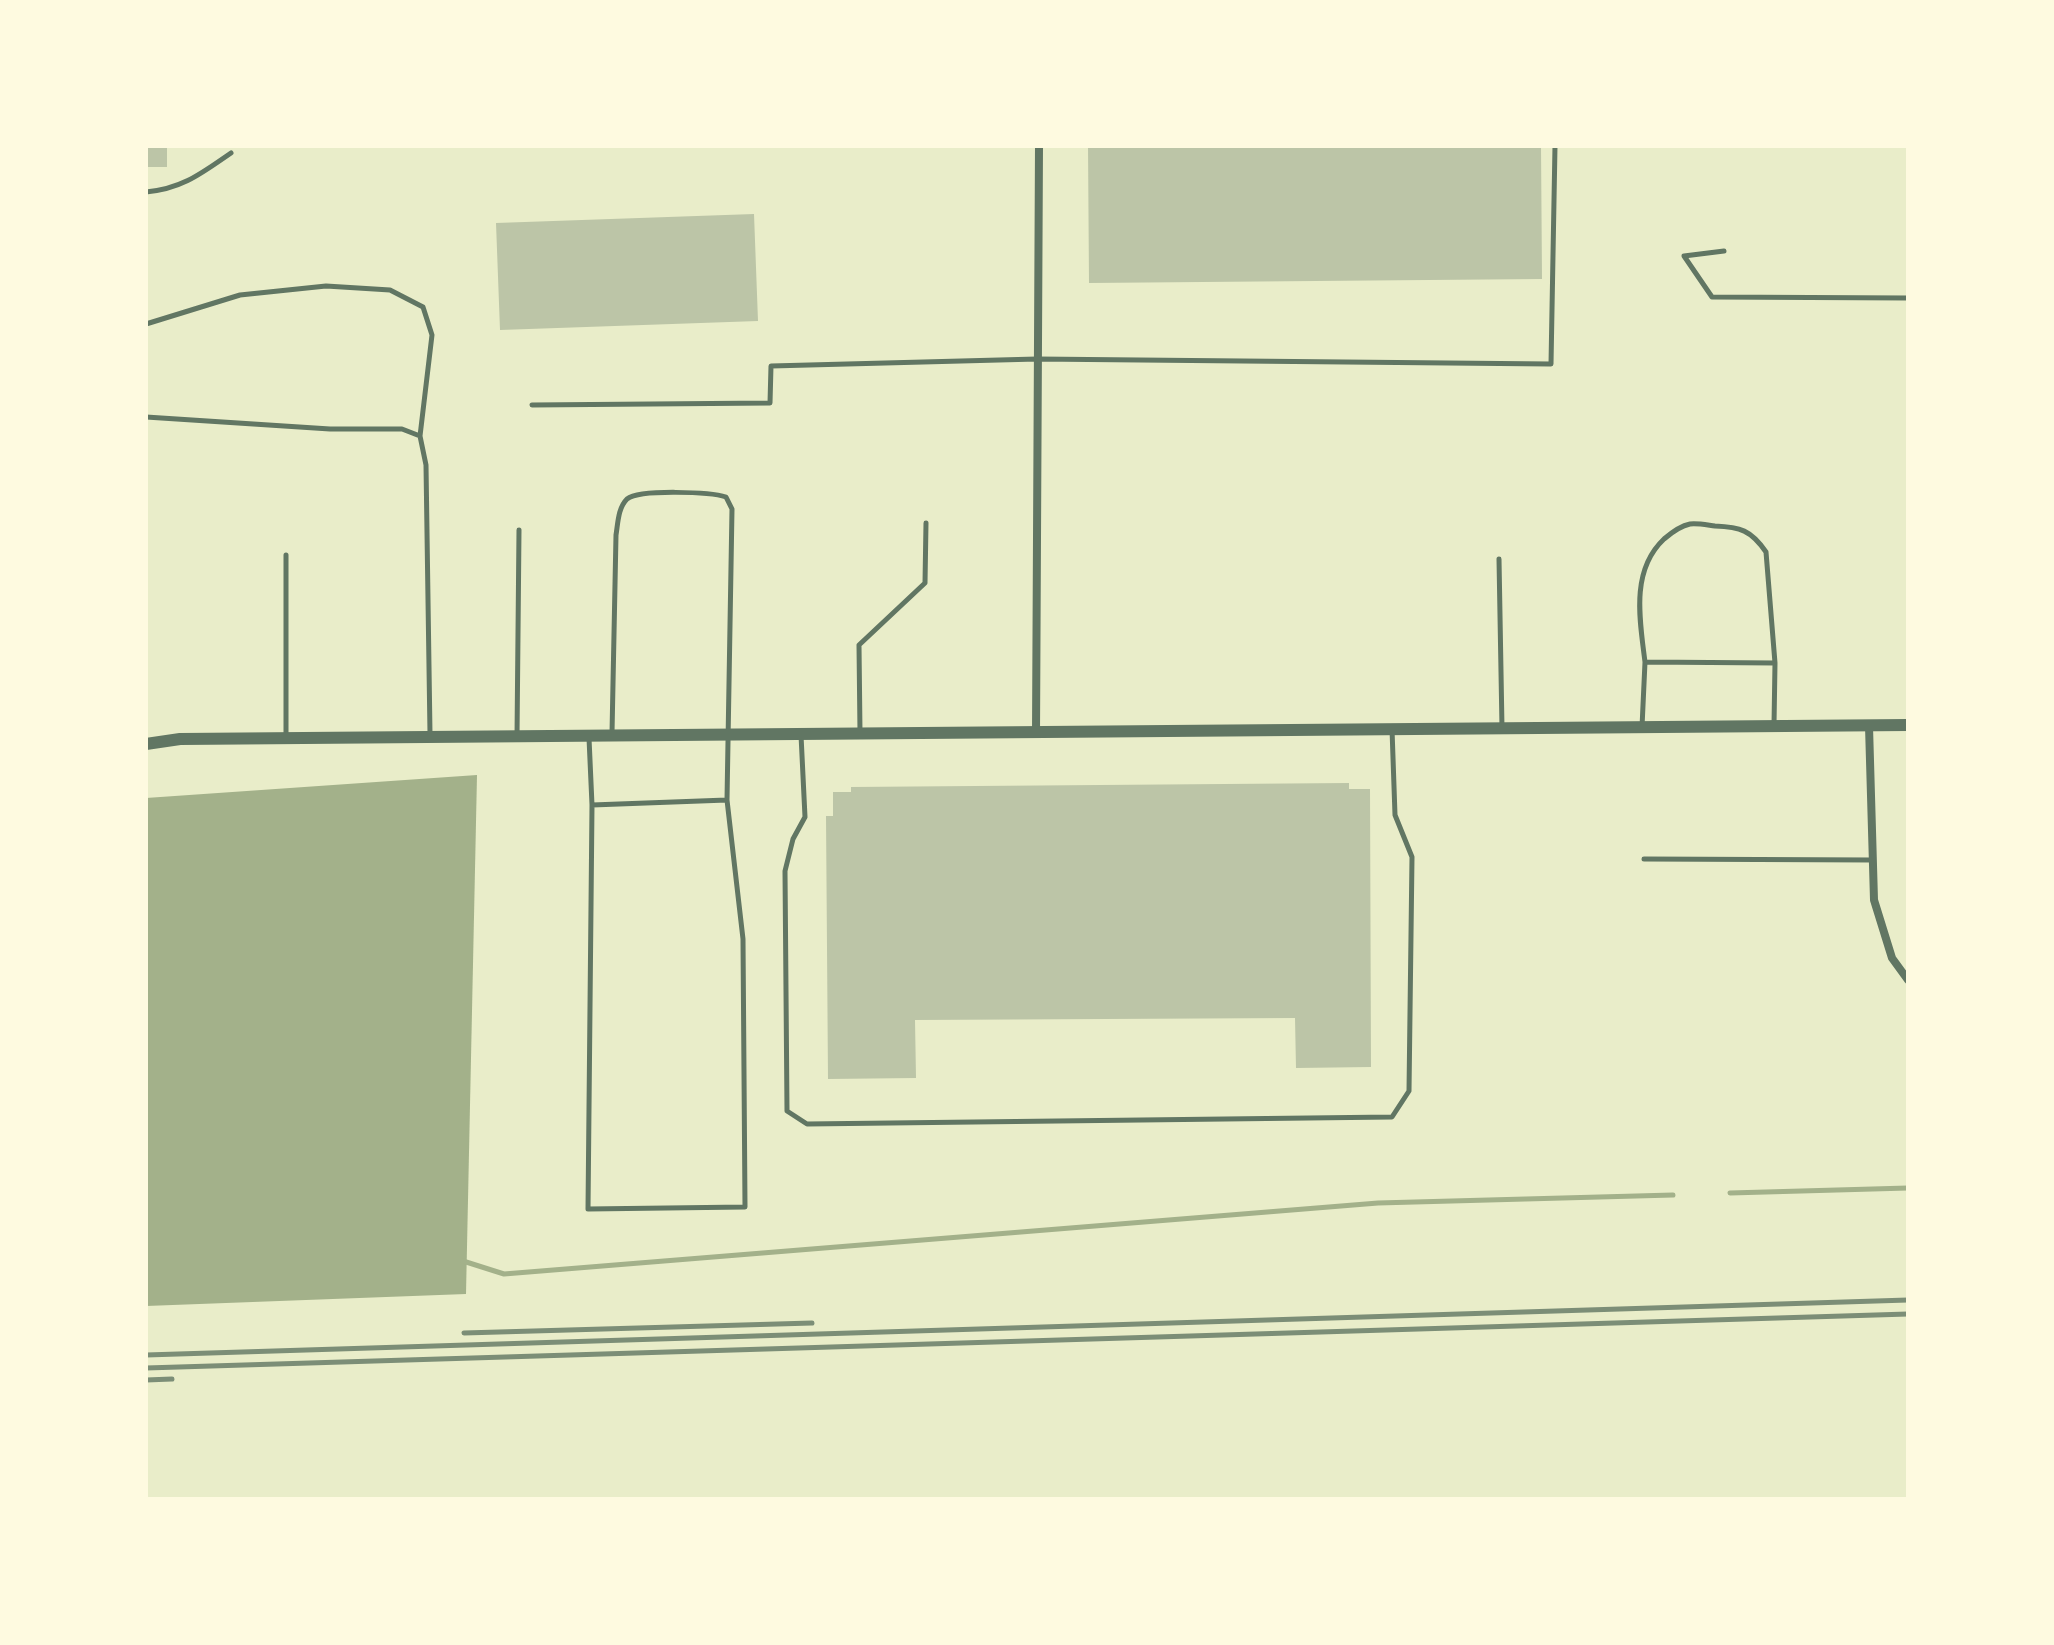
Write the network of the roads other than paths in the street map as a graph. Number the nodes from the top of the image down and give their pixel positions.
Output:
1 (1039, 146) edge
2 (1555, 146) edge
3 (231, 153) dead end
4 (146, 192) edge
5 (1724, 251) dead end
6 (1908, 298) edge
7 (146, 324) edge
8 (1037, 359) junction
9 (532, 405) dead end
10 (146, 417) edge
11 (420, 436) junction
12 (926, 523) dead end
13 (519, 530) dead end
14 (286, 555) dead end
15 (1499, 559) dead end
16 (1645, 662) junction
17 (1775, 663) junction
18 (1908, 725) edge
19 (1774, 726) junction
20 (1869, 726) junction
21 (1642, 727) junction
22 (1392, 729) junction
23 (1502, 729) junction
24 (1036, 732) junction
25 (801, 734) junction
26 (860, 734) junction
27 (728, 735) junction
28 (430, 738) junction
29 (517, 738) junction
30 (589, 738) junction
31 (612, 738) junction
32 (286, 739) junction
33 (146, 744) edge
34 (727, 800) junction
35 (592, 805) junction
36 (1644, 859) dead end
37 (1873, 860) junction
38 (1908, 980) edge

1 - 8 street
2 - 8 lane
3 - 4 lane
5 - 6 lane
7 - 11 lane
8 - 9 lane
8 - 24 street
10 - 11 lane
11 - 28 lane
12 - 26 lane
13 - 29 lane
14 - 32 lane
15 - 23 lane
16 - 17 lane
16 - 17 lane
16 - 21 lane
17 - 19 lane
18 - 20 street
19 - 20 street
19 - 21 street
20 - 37 street
21 - 23 street
22 - 23 street
22 - 24 street
22 - 25 lane
24 - 26 street
25 - 26 street
25 - 27 street
27 - 31 street
27 - 31 lane
27 - 34 lane
28 - 29 street
28 - 32 street
29 - 30 street
30 - 31 street
30 - 35 lane
32 - 33 street
34 - 35 lane
34 - 35 lane
36 - 37 lane
37 - 38 street

